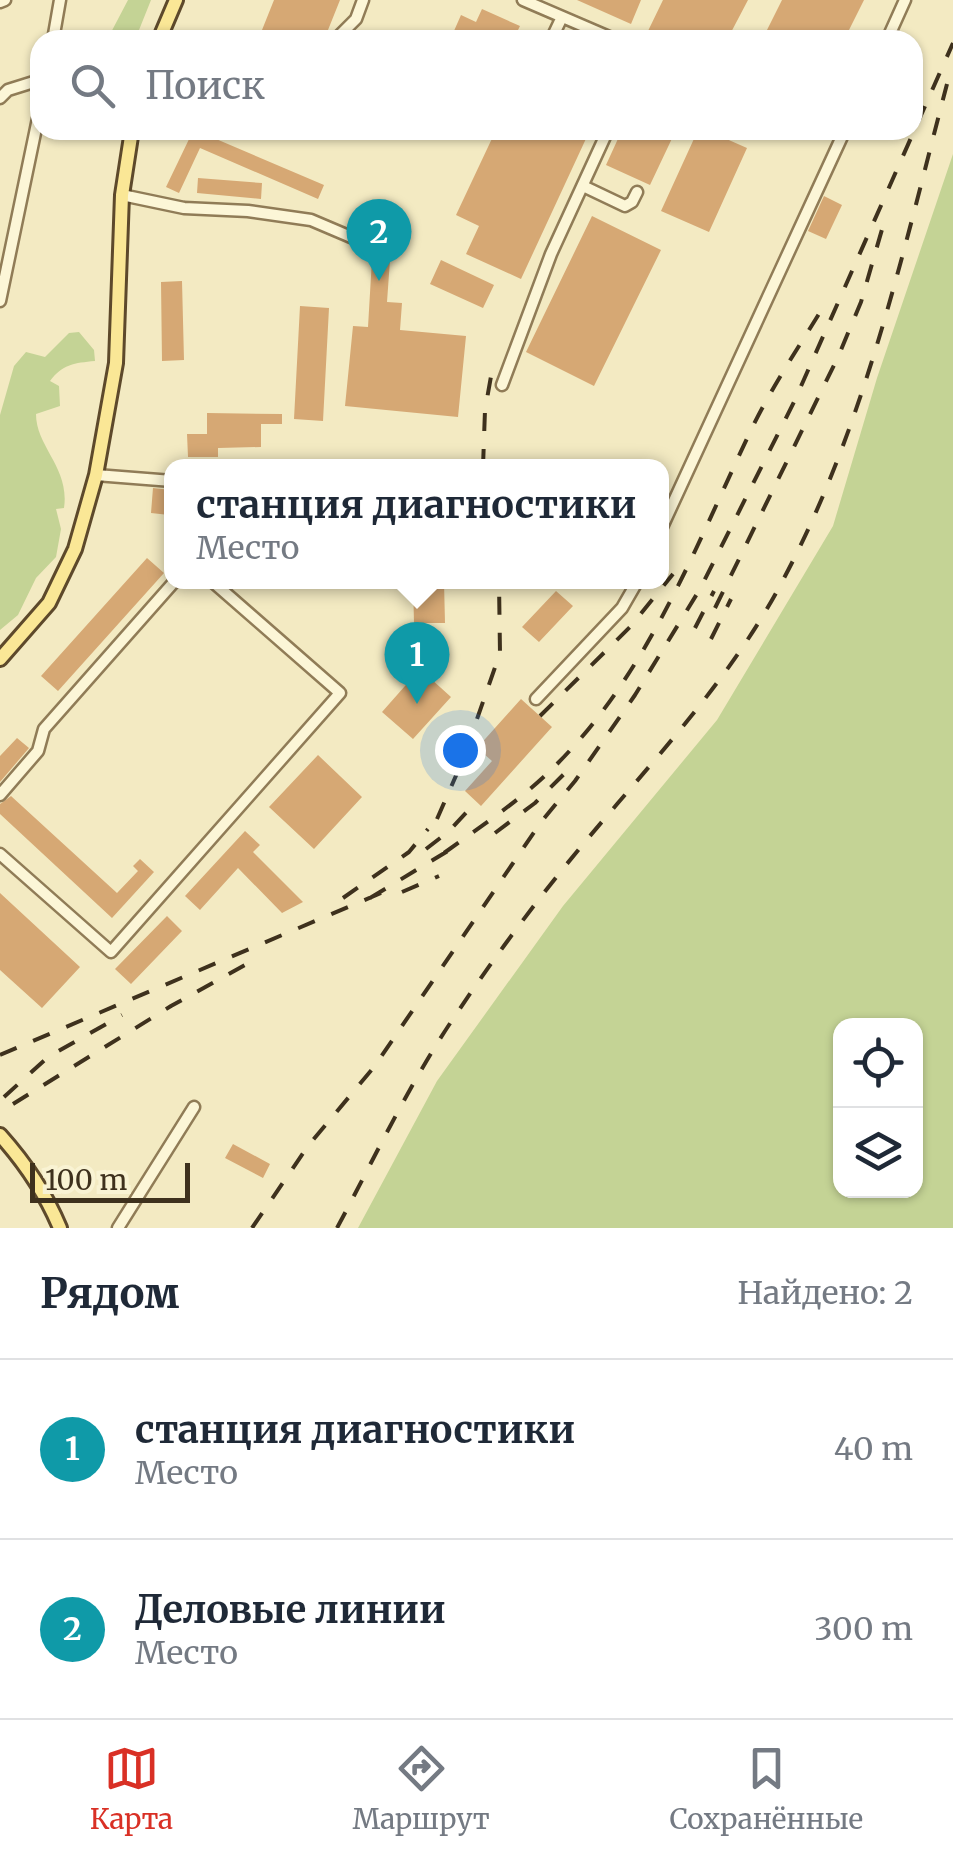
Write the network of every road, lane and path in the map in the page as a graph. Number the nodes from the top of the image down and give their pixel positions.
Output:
1 (60, 0) edge
2 (176, 0) edge
3 (362, 0) edge
4 (523, 0) edge
5 (905, 0) edge
6 (562, 17) junction
7 (55, 30) edge
8 (163, 30) edge
9 (345, 30) edge
10 (556, 30) edge
11 (593, 30) edge
12 (892, 30) edge
13 (30, 83) edge
14 (0, 98) edge
15 (33, 140) edge
16 (130, 140) edge
17 (604, 140) edge
18 (840, 140) edge
19 (583, 186) junction
20 (637, 192) dead end
21 (122, 195) junction
22 (352, 237) dead end
23 (0, 301) edge
24 (502, 385) dead end
25 (96, 475) junction
26 (164, 480) edge
27 (669, 512) edge
28 (168, 589) edge
29 (221, 589) edge
30 (633, 589) edge
31 (0, 659) edge
32 (536, 699) dead end
33 (0, 795) edge
34 (0, 854) edge
35 (194, 1107) dead end
36 (3, 1146) edge
37 (60, 1228) edge
38 (118, 1228) edge

1 - 7 street
2 - 8 main road
3 - 9 street
4 - 6 street
5 - 12 street
6 - 10 street
6 - 11 street
13 - 14 street
15 - 23 street
16 - 21 main road
17 - 19 street
18 - 27 street
19 - 20 street
19 - 24 street
21 - 22 street
21 - 25 main road
25 - 26 street
25 - 31 main road
28 - 33 street
29 - 34 street
30 - 32 street
35 - 38 street
36 - 37 main road

